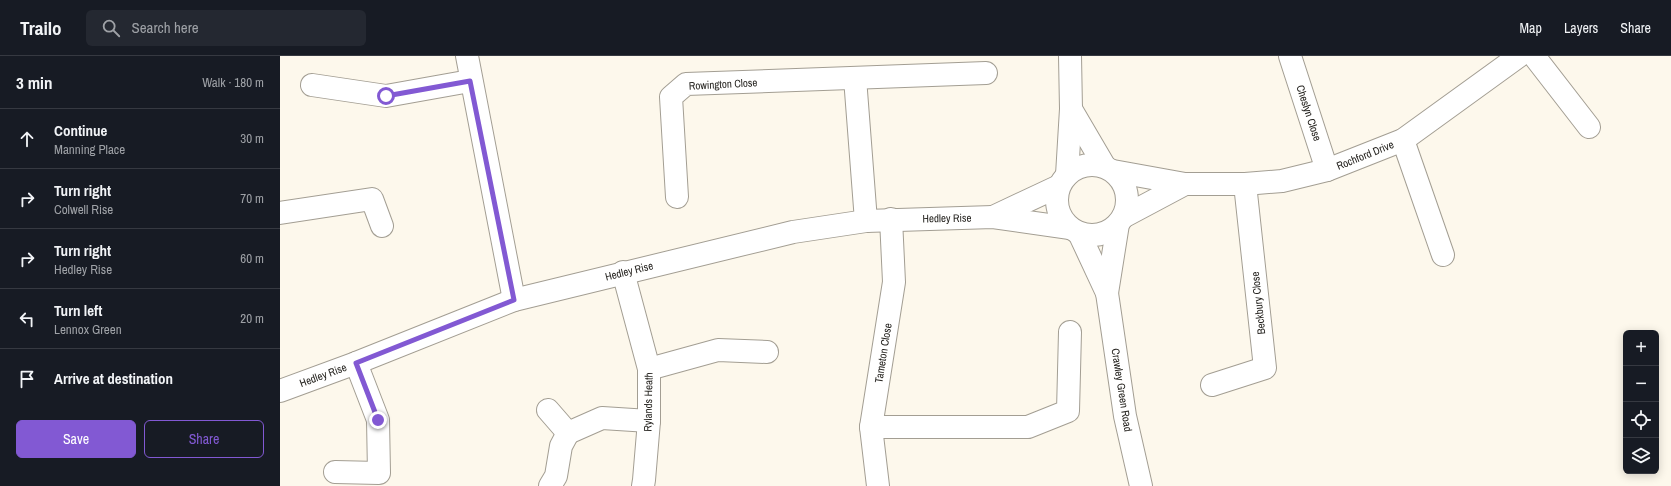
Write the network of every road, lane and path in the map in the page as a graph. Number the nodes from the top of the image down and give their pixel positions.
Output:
1 (466, 56) edge
2 (1070, 56) edge
3 (1290, 56) edge
4 (1522, 56) edge
5 (986, 73) dead end
6 (855, 78) junction
7 (470, 81) junction
8 (312, 85) dead end
9 (1072, 109) junction
10 (1589, 127) dead end
11 (1403, 140) junction
12 (1109, 169) junction
13 (1327, 170) junction
14 (1063, 181) junction
15 (1185, 184) junction
16 (1245, 184) junction
17 (677, 197) dead end
18 (280, 213) edge
19 (993, 217) junction
20 (891, 219) junction
21 (1120, 220) junction
22 (866, 221) junction
23 (382, 226) dead end
24 (1074, 230) junction
25 (1443, 255) dead end
26 (623, 272) junction
27 (1107, 293) junction
28 (514, 300) junction
29 (1070, 332) dead end
30 (766, 352) dead end
31 (356, 363) junction
32 (649, 369) junction
33 (1212, 385) dead end
34 (280, 391) edge
35 (548, 410) dead end
36 (649, 421) junction
37 (871, 427) junction
38 (568, 433) junction
39 (335, 472) dead end
40 (550, 486) edge
41 (643, 486) edge
42 (878, 486) edge
43 (1141, 486) edge

1 - 7 street
2 - 9 street
3 - 13 street, Cheslyn Close
4 - 10 street
4 - 11 street, Rochford Drive
5 - 6 street, Rowington Close
6 - 17 street, Rowington Close
6 - 22 street
7 - 8 street
7 - 28 street
9 - 12 street
9 - 14 street
11 - 13 street, Rochford Drive
11 - 25 street
12 - 14 street
12 - 15 street, Rochford Drive
12 - 21 street
13 - 16 street, Rochford Drive
14 - 19 street, Hedley Rise
14 - 24 street
15 - 16 street, Rochford Drive
15 - 21 street, Rochford Drive
16 - 33 street, Beckbury Close
18 - 23 street
19 - 20 street, Hedley Rise
19 - 24 street, Hedley Rise
20 - 22 street, Hedley Rise
20 - 37 street, Tameton Close
21 - 24 street
21 - 27 street, Crawley Green Road
22 - 26 street, Hedley Rise
24 - 27 street, Crawley Green Road
26 - 28 street, Hedley Rise
26 - 32 street, Rylands Heath
27 - 43 street, Crawley Green Road
28 - 31 street, Hedley Rise
29 - 37 street
30 - 32 street
31 - 34 street, Hedley Rise
31 - 39 street
32 - 36 street, Rylands Heath
35 - 38 street
36 - 38 street
36 - 41 street, Rylands Heath
37 - 42 street, Tameton Close
38 - 40 street

